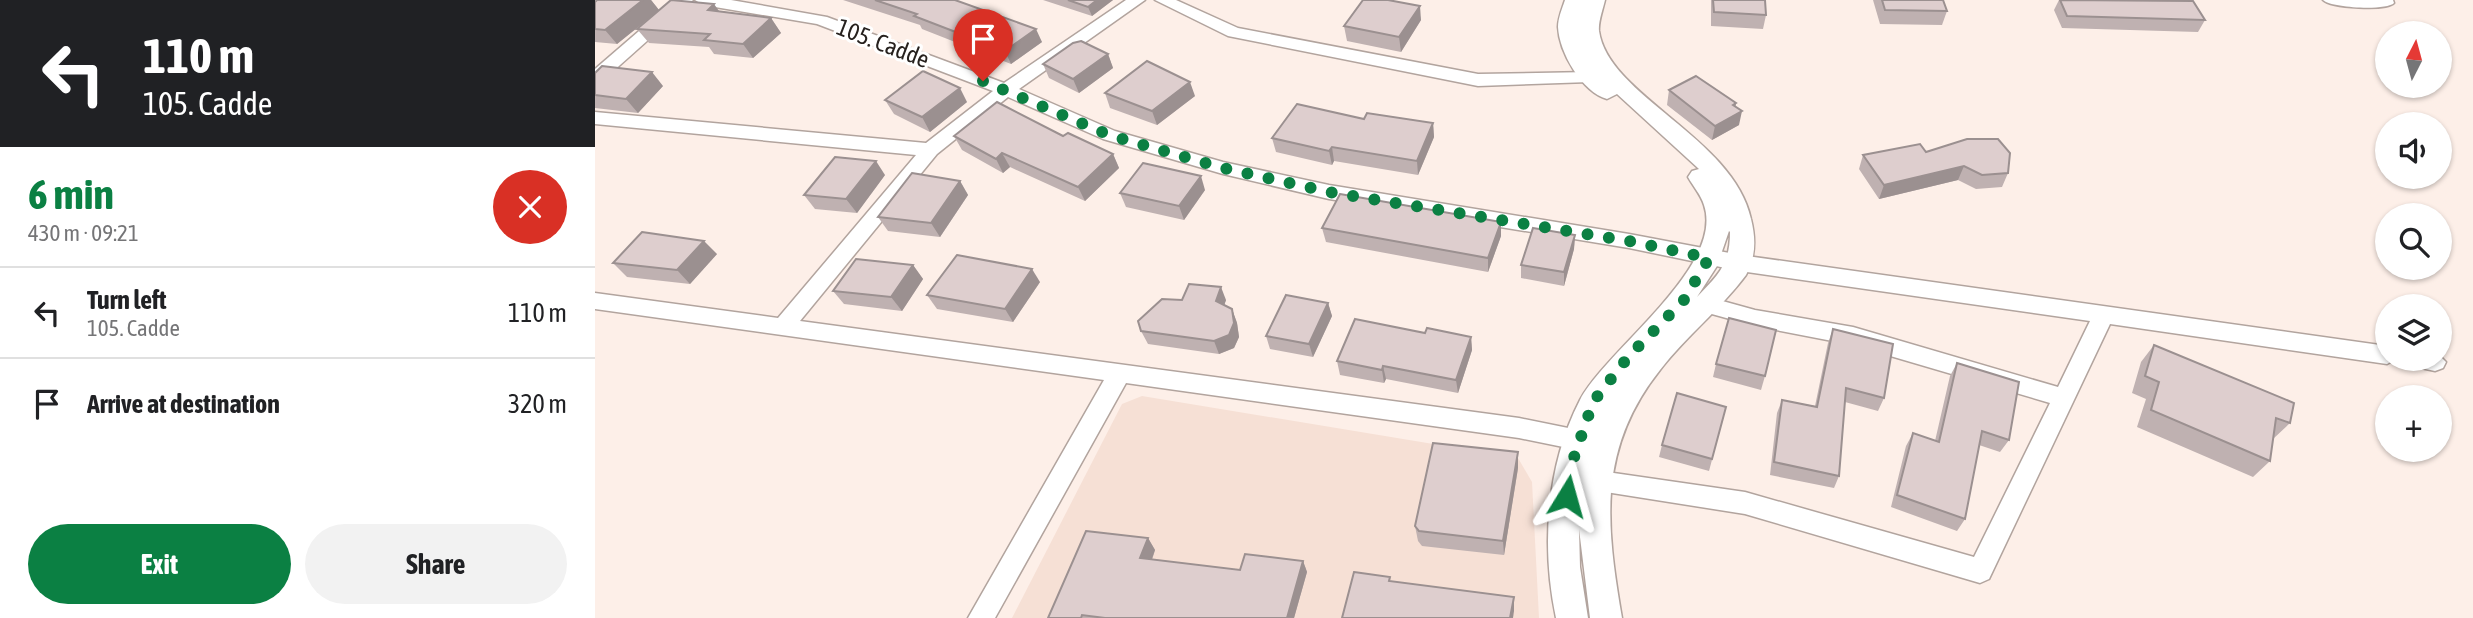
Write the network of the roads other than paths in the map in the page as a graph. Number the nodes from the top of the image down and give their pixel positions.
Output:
1 (685, 0) edge
2 (703, 0) edge
3 (1136, 0) edge
4 (1163, 0) edge
5 (1575, 0) edge
6 (1595, 0) edge
7 (2332, 0) edge
8 (2386, 2) edge
9 (1590, 77) junction
10 (595, 78) edge
11 (1006, 90) junction
12 (595, 118) edge
13 (930, 150) junction
14 (1709, 258) junction
15 (1740, 263) junction
16 (595, 301) edge
17 (1708, 305) junction
18 (2104, 315) junction
19 (784, 325) junction
20 (2375, 353) edge
21 (1121, 371) junction
22 (2064, 398) junction
23 (1579, 440) junction
24 (1593, 480) junction
25 (981, 618) edge
26 (1571, 618) edge
27 (1606, 618) edge

1 - 10 street
2 - 11 street, 105. Cadde
3 - 11 street
4 - 9 street
5 - 9 main road
6 - 15 main road
7 - 8 street
9 - 14 main road
11 - 13 street
11 - 14 street, 105. Cadde
12 - 13 street
13 - 19 street
14 - 15 street, 105. Cadde
14 - 23 main road
15 - 17 main road
15 - 18 street, 105. Cadde
16 - 19 street
17 - 22 street
17 - 24 main road
18 - 20 street, 105. Cadde
18 - 22 street
19 - 21 street
21 - 23 street
21 - 25 street
22 - 24 street
23 - 26 main road
24 - 27 main road

